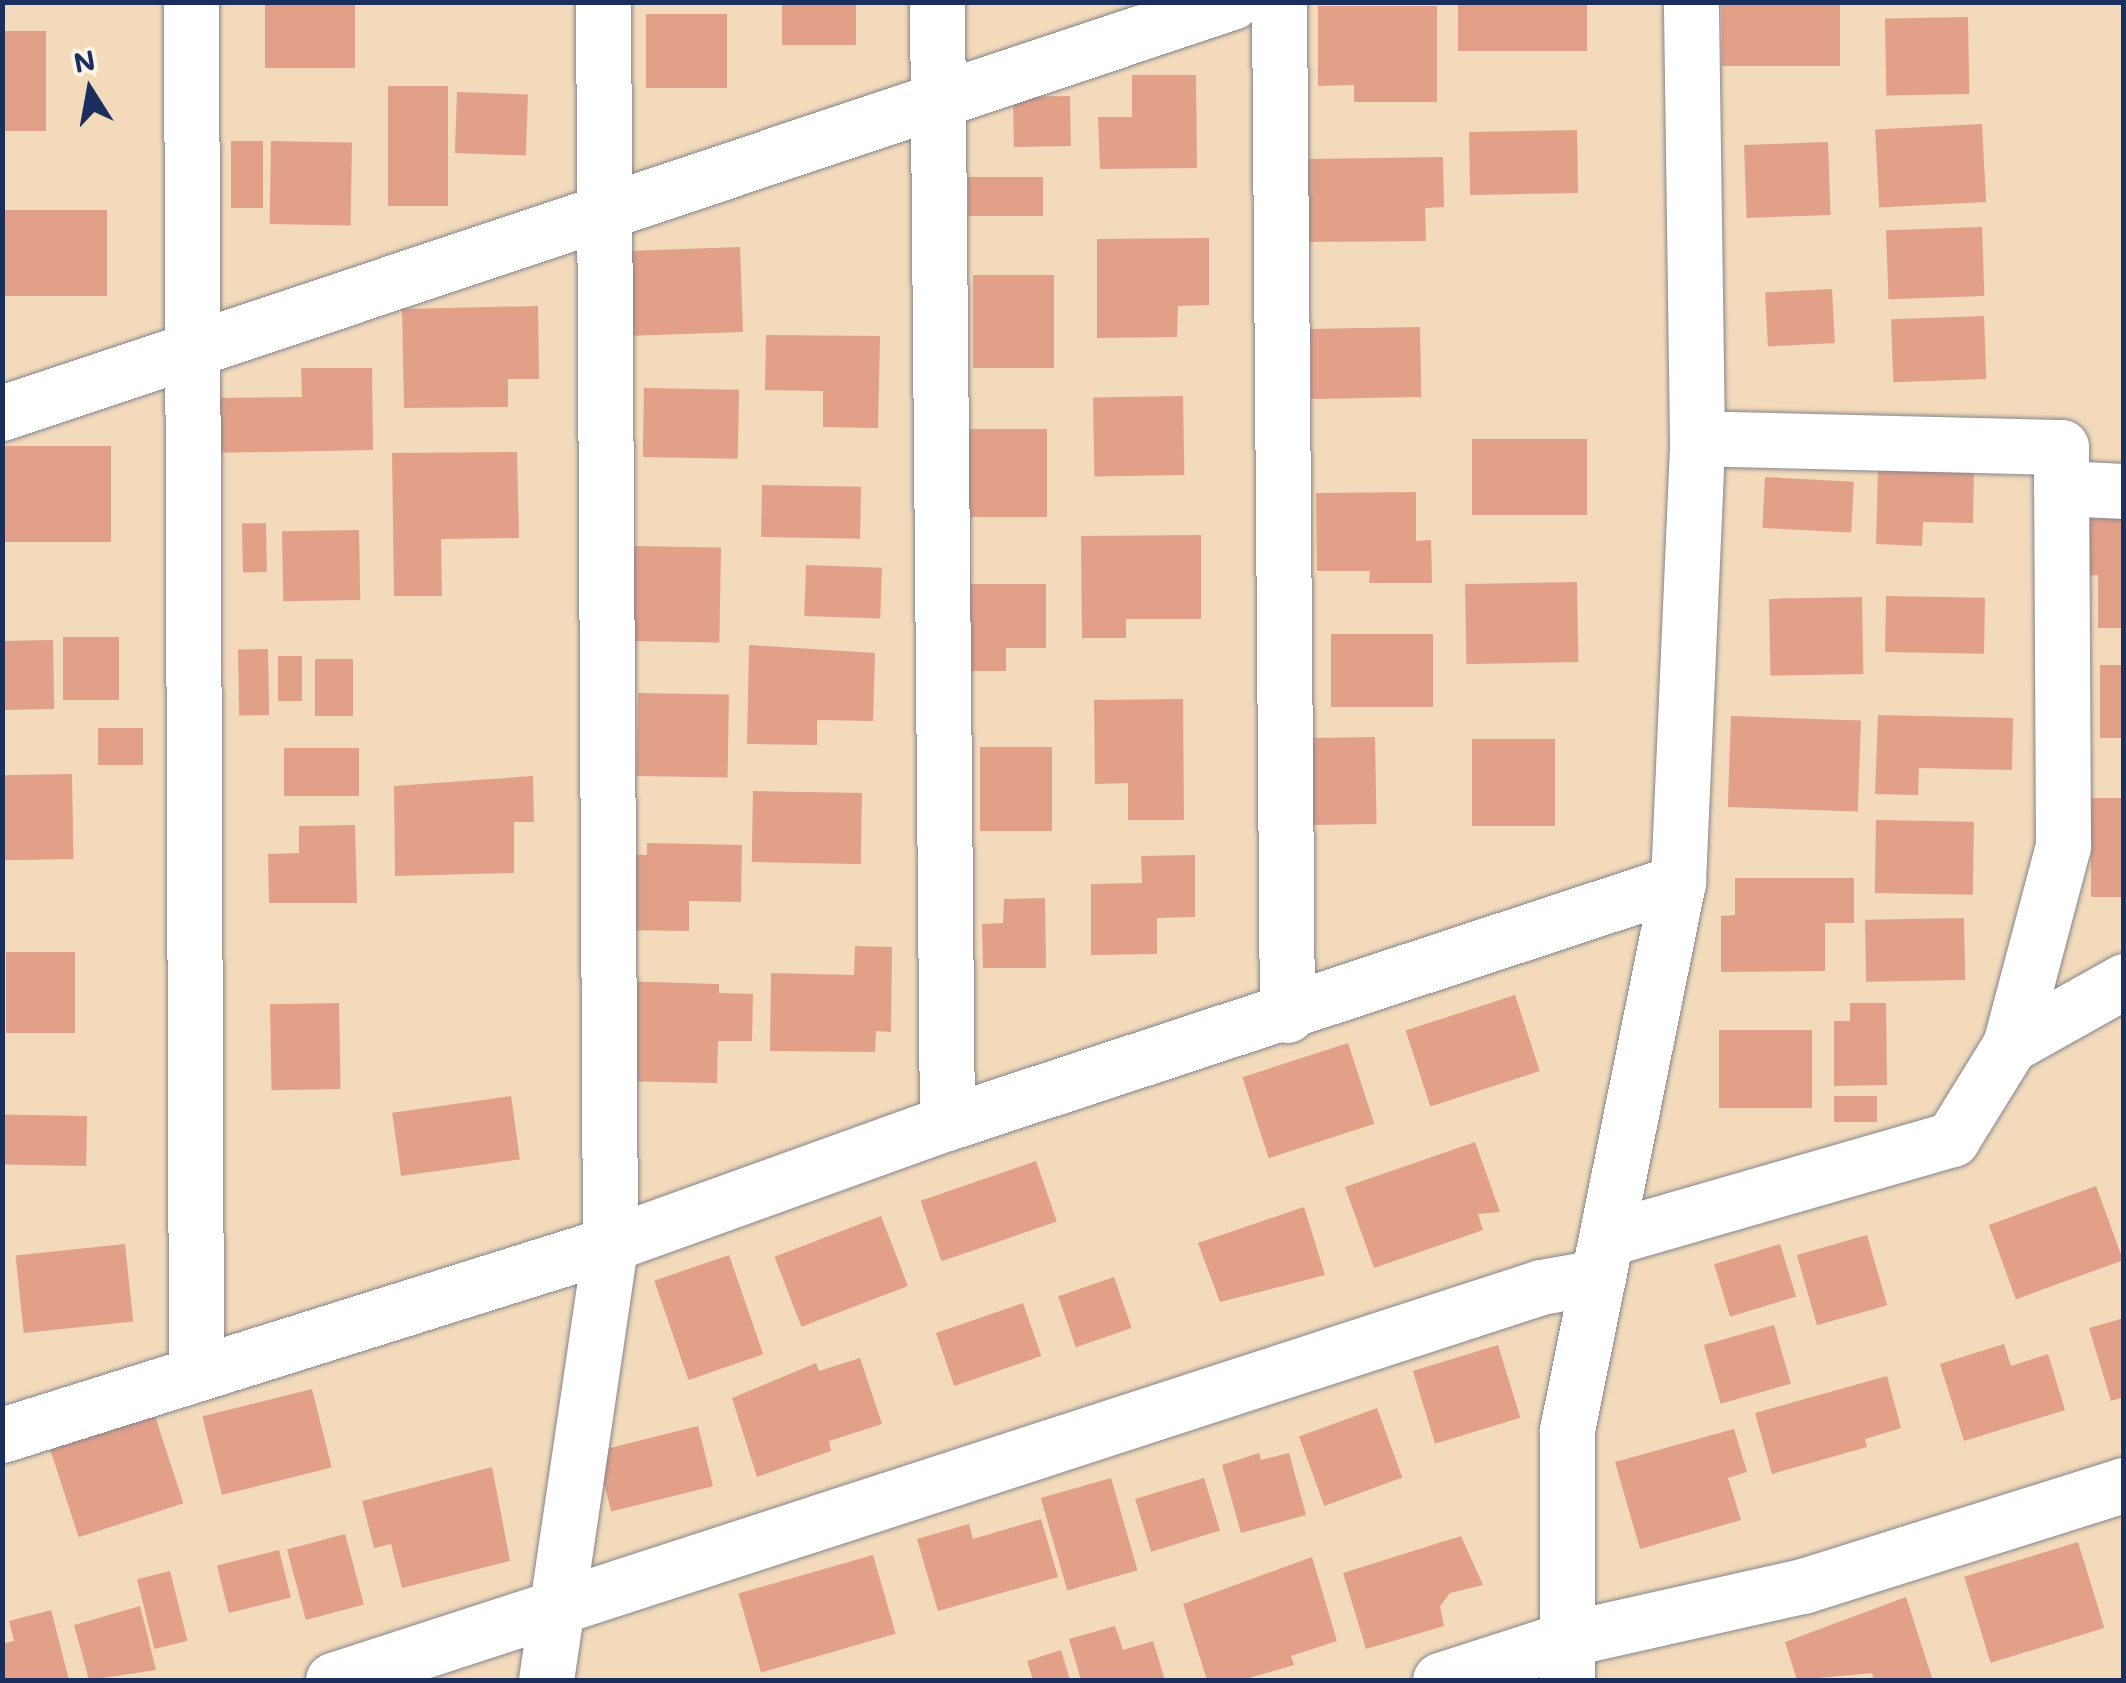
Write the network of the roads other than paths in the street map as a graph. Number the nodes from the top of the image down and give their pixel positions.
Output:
1 (192, 2) edge
2 (603, 2) edge
3 (938, 2) edge
4 (1232, 2) edge
5 (1279, 2) edge
6 (1691, 2) edge
7 (938, 101) junction
8 (603, 212) junction
9 (193, 349) junction
10 (2, 412) edge
11 (1697, 438) junction
12 (2061, 488) junction
13 (2124, 491) edge
14 (1678, 882) junction
15 (2124, 981) edge
16 (1286, 1015) junction
17 (2010, 1045) junction
18 (947, 1123) junction
19 (610, 1244) junction
20 (1604, 1258) junction
21 (196, 1372) junction
22 (2, 1435) edge
23 (2124, 1485) edge
24 (562, 1604) junction
25 (1567, 1660) edge
26 (333, 1680) edge
27 (546, 1680) edge
28 (1440, 1680) edge

1 - 9 street
2 - 8 street
3 - 7 street
4 - 7 street
5 - 16 street
6 - 11 street
7 - 8 street
7 - 18 street
8 - 9 street
8 - 19 street
9 - 10 street
9 - 21 street
11 - 12 street
11 - 14 street
12 - 13 street
12 - 17 street
14 - 16 street
14 - 20 street
15 - 17 street
16 - 18 street
17 - 20 street
18 - 19 street
19 - 21 street
19 - 24 street
20 - 24 street
20 - 25 street
21 - 22 street
23 - 25 street
24 - 26 street
24 - 27 street
25 - 28 street

